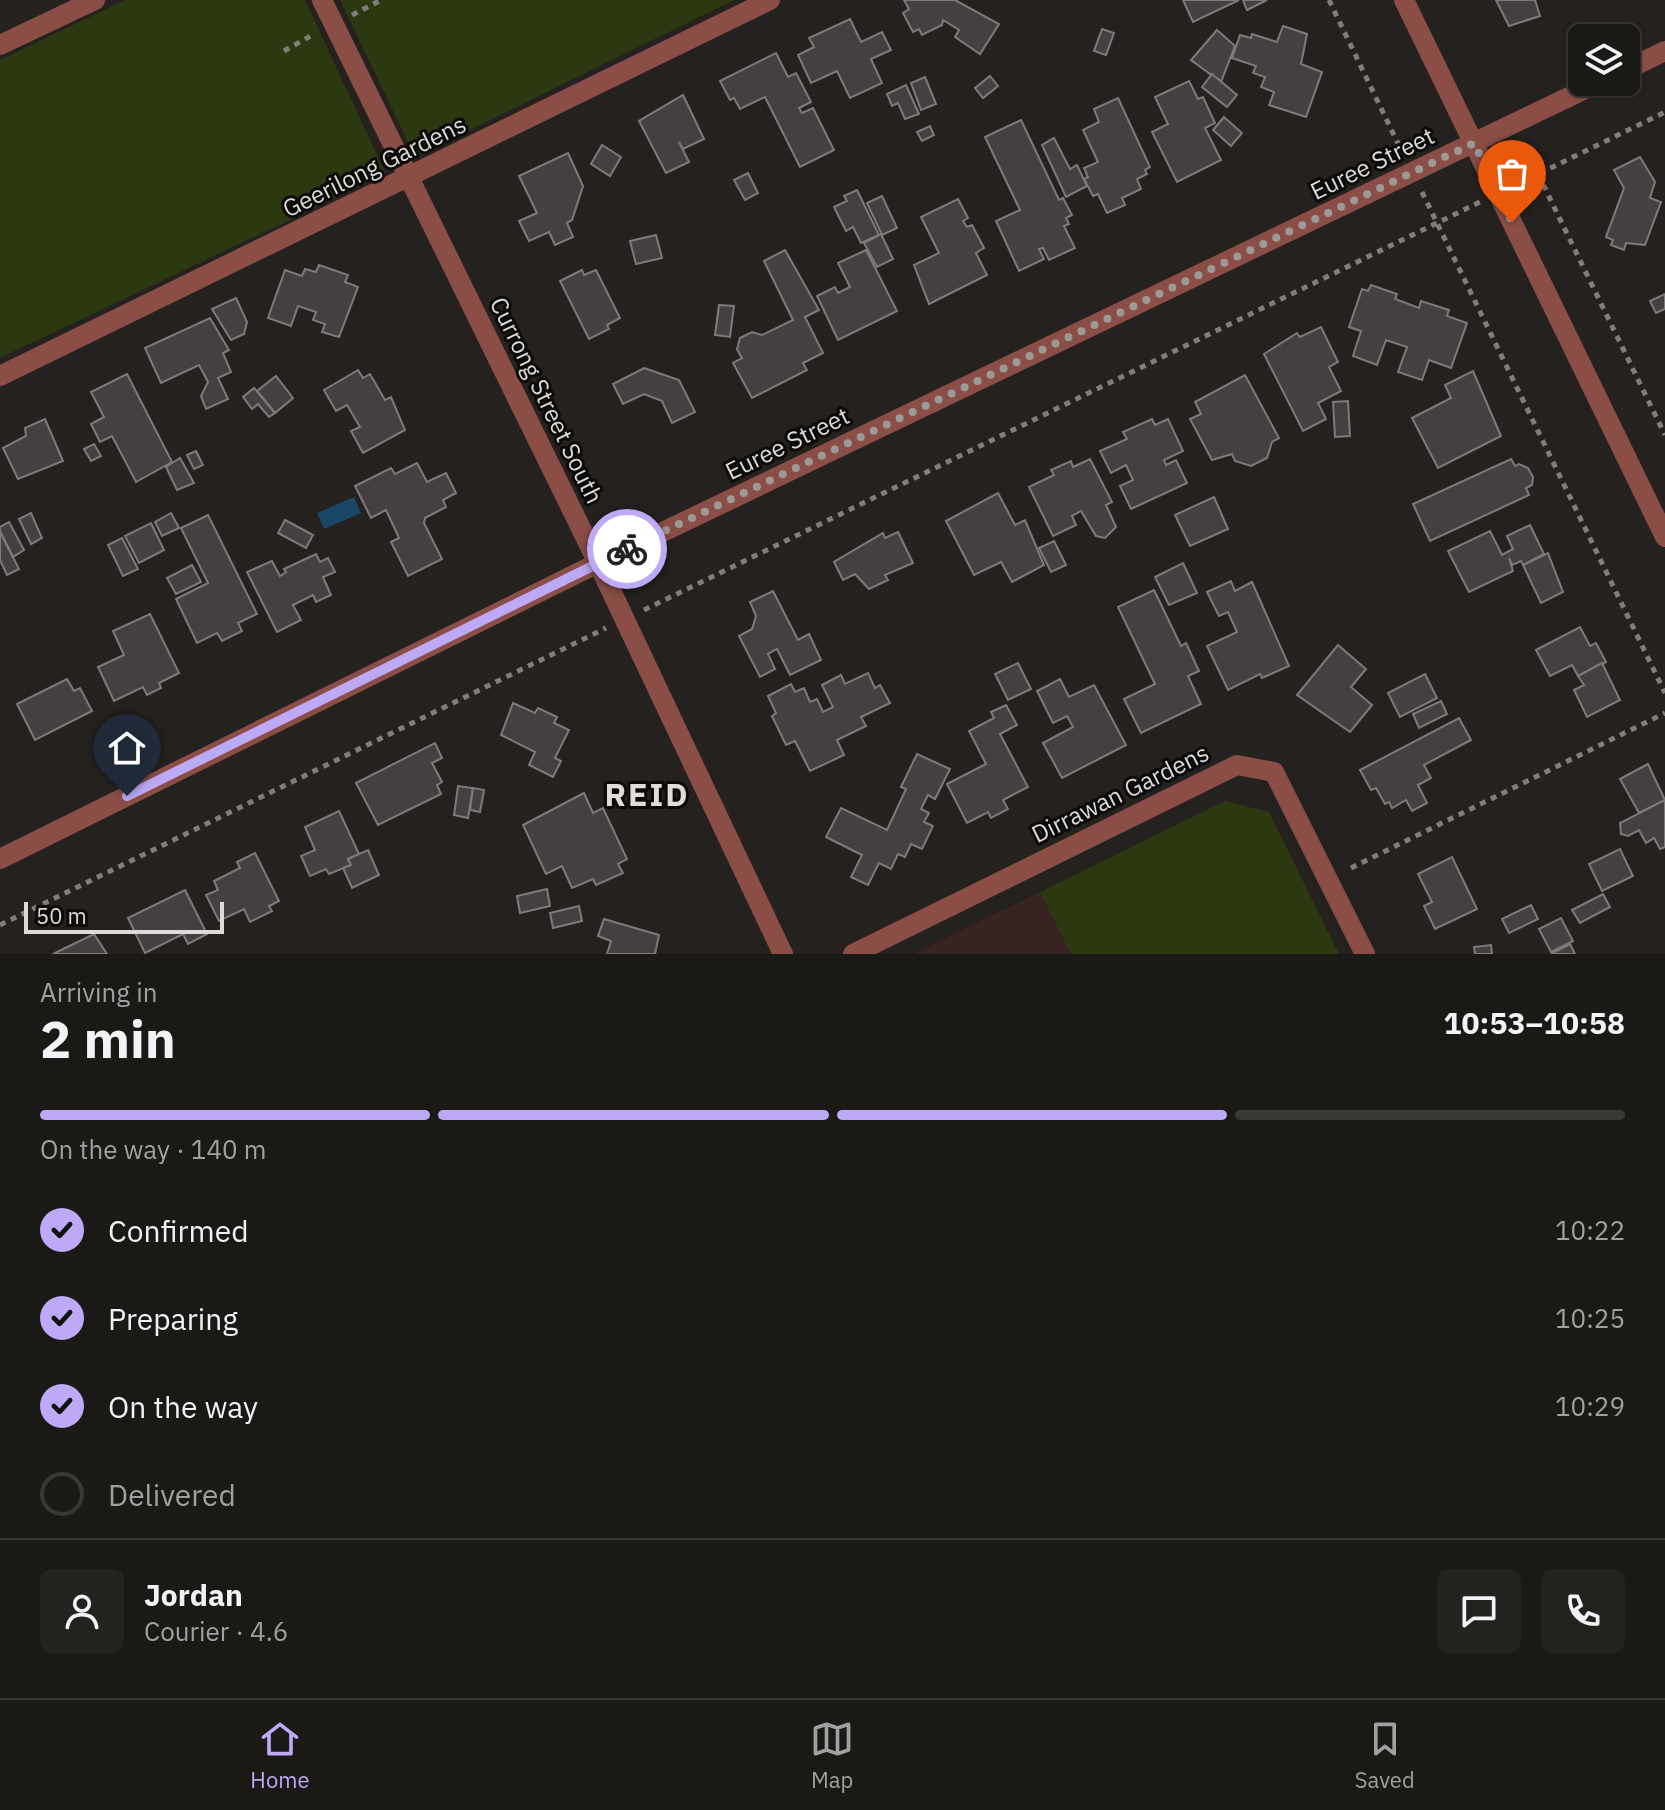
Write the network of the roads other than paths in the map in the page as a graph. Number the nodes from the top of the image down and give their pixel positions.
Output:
1 (95, 0) edge
2 (322, 0) edge
3 (770, 0) edge
4 (1404, 0) edge
5 (0, 45) edge
6 (1665, 51) edge
7 (1640, 63) edge
8 (1571, 96) edge
9 (1474, 143) junction
10 (409, 179) junction
11 (0, 376) edge
12 (1665, 537) edge
13 (598, 563) junction
14 (0, 859) edge
15 (783, 954) edge
16 (853, 954) edge
17 (1365, 954) edge

1 - 5 street
2 - 10 street, Currong Street South
3 - 10 street, Geerilong Gardens
4 - 9 street
6 - 7 street
8 - 9 street, Euree Street
9 - 12 street
9 - 13 street, Euree Street
10 - 11 street, Geerilong Gardens
10 - 13 street, Currong Street South
13 - 14 street, Euree Street
13 - 15 street, Currong Street South
16 - 17 street, Dirrawan Gardens

